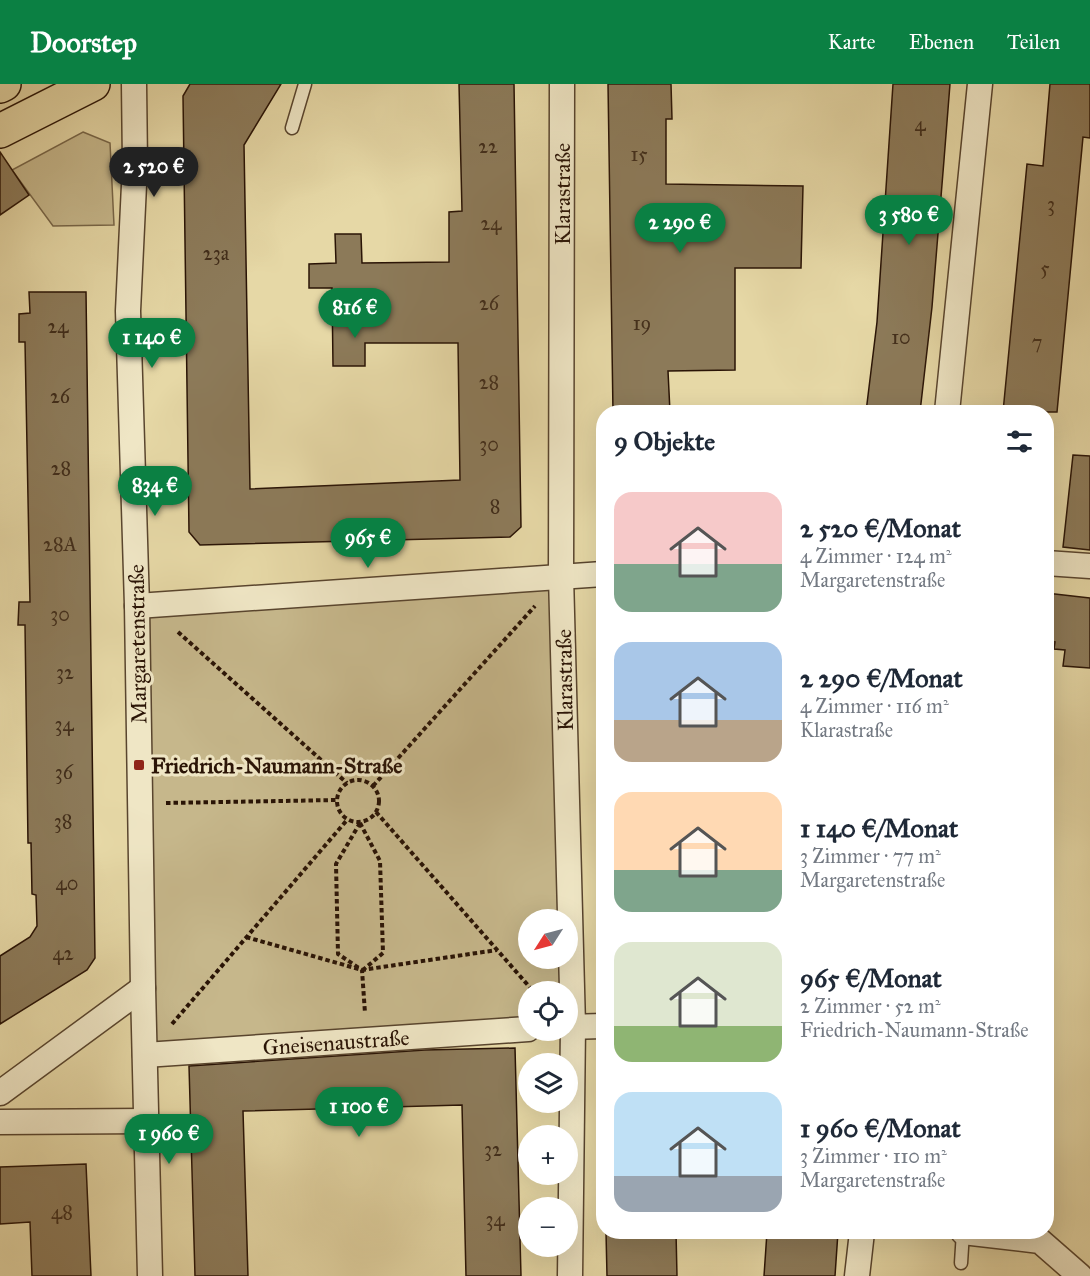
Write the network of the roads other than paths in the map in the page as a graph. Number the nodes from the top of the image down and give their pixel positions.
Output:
1 (93, 84) edge
2 (134, 84) edge
3 (305, 84) edge
4 (562, 84) edge
5 (980, 84) edge
6 (292, 128) dead end
7 (0, 130) edge
8 (948, 405) edge
9 (1054, 564) edge
10 (1090, 566) edge
11 (596, 574) edge
12 (561, 576) junction
13 (136, 606) junction
14 (569, 981) edge
15 (143, 988) junction
16 (596, 1026) edge
17 (578, 1027) edge
18 (518, 1030) edge
19 (570, 1041) edge
20 (145, 1055) junction
21 (0, 1093) edge
22 (147, 1121) junction
23 (0, 1122) edge
24 (861, 1239) edge
25 (963, 1239) edge
26 (1023, 1239) edge
27 (961, 1263) dead end
28 (150, 1276) edge
29 (570, 1276) edge
30 (857, 1276) edge
31 (1080, 1276) edge

1 - 7 main road
2 - 13 street, Margaretenstraße
3 - 6 lane
4 - 12 street, Klarastraße
5 - 8 street
9 - 10 street
11 - 12 street
12 - 13 street
12 - 14 street, Klarastraße
13 - 15 street, Margaretenstraße
15 - 20 street, Margaretenstraße
15 - 21 street
16 - 17 street
18 - 20 street, Gneisenaustraße
19 - 29 street, Klarastraße
20 - 22 street, Margaretenstraße
22 - 23 street
22 - 28 street, Margaretenstraße
24 - 30 street
25 - 27 lane
26 - 31 street

